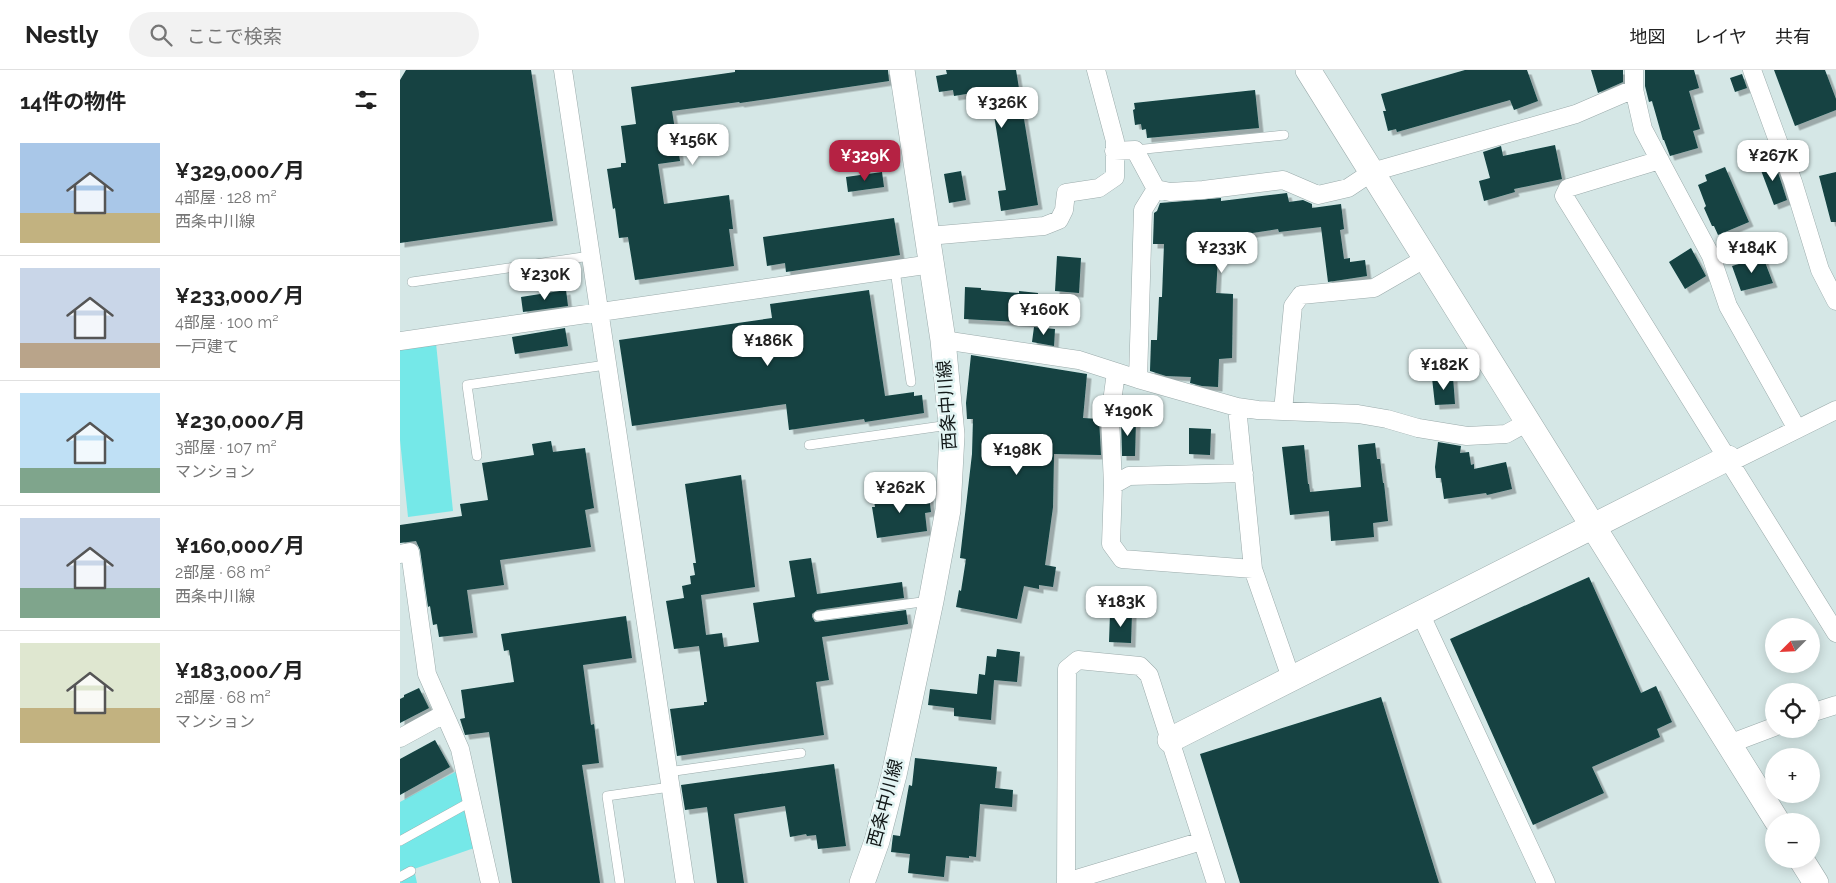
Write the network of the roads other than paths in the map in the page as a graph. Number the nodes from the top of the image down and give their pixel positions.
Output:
1 (563, 70) edge
2 (902, 70) edge
3 (1096, 70) edge
4 (1308, 70) edge
5 (1634, 70) edge
6 (1752, 70) edge
7 (1634, 89) junction
8 (1284, 135) dead end
9 (1135, 150) junction
10 (1114, 152) junction
11 (1660, 160) junction
12 (1372, 172) junction
13 (1156, 189) junction
14 (928, 236) junction
15 (590, 256) junction
16 (1426, 258) junction
17 (932, 264) junction
18 (894, 270) junction
19 (412, 282) dead end
20 (1836, 301) edge
21 (598, 312) junction
22 (943, 340) junction
23 (400, 341) edge
24 (606, 365) junction
25 (1116, 372) junction
26 (1138, 379) junction
27 (911, 382) dead end
28 (1237, 407) junction
29 (1836, 410) edge
30 (1284, 411) junction
31 (1528, 422) junction
32 (950, 425) junction
33 (1796, 429) junction
34 (808, 445) dead end
35 (477, 456) dead end
36 (1729, 460) junction
37 (1244, 473) junction
38 (1113, 485) junction
39 (1593, 526) junction
40 (400, 554) edge
41 (1253, 569) junction
42 (932, 601) junction
43 (1420, 613) junction
44 (818, 616) dead end
45 (1836, 633) edge
46 (1291, 678) junction
47 (1836, 704) edge
48 (1820, 710) edge
49 (444, 714) junction
50 (1765, 730) edge
51 (400, 738) edge
52 (1170, 740) junction
53 (1729, 744) junction
54 (800, 753) dead end
55 (669, 779) junction
56 (472, 801) junction
57 (1772, 813) edge
58 (400, 841) edge
59 (1202, 841) junction
60 (1807, 868) edge
61 (412, 871) dead end
62 (400, 877) edge
63 (1066, 882) edge
64 (490, 883) edge
65 (620, 883) edge
66 (685, 883) edge
67 (862, 883) edge
68 (1216, 883) edge
69 (1546, 883) edge
70 (1816, 883) edge

1 - 15 street
2 - 14 street, 西条中川線
3 - 10 street
4 - 12 street
5 - 7 street
6 - 20 street
7 - 11 street
7 - 12 street
8 - 9 lane
9 - 10 street
9 - 13 street
10 - 14 street
11 - 33 street
11 - 36 street
12 - 13 street
12 - 16 street
13 - 26 street
14 - 17 street, 西条中川線
15 - 19 lane
15 - 21 street
16 - 30 street
16 - 31 street
17 - 18 street
17 - 22 street, 西条中川線
18 - 21 street
18 - 27 lane
21 - 23 street
21 - 24 street
22 - 25 street
22 - 32 street, 西条中川線
24 - 35 lane
24 - 55 street
25 - 26 street
25 - 38 street
26 - 28 street
28 - 30 street
28 - 37 street
29 - 33 street
30 - 31 street
31 - 39 street
32 - 34 lane
32 - 42 street, 西条中川線
33 - 36 street
36 - 39 street
36 - 45 street
37 - 38 street
37 - 41 street
38 - 41 street
39 - 43 street
39 - 53 street
40 - 49 street
41 - 46 street
42 - 44 lane
42 - 67 street, 西条中川線
43 - 46 street
43 - 69 street
46 - 52 street
47 - 48 street
49 - 51 street
49 - 56 street
50 - 53 street
52 - 59 street
52 - 63 street
53 - 57 street
54 - 55 lane
55 - 65 lane
55 - 66 street
56 - 58 lane
56 - 64 street
59 - 63 street
59 - 68 street
60 - 70 street
61 - 62 lane

